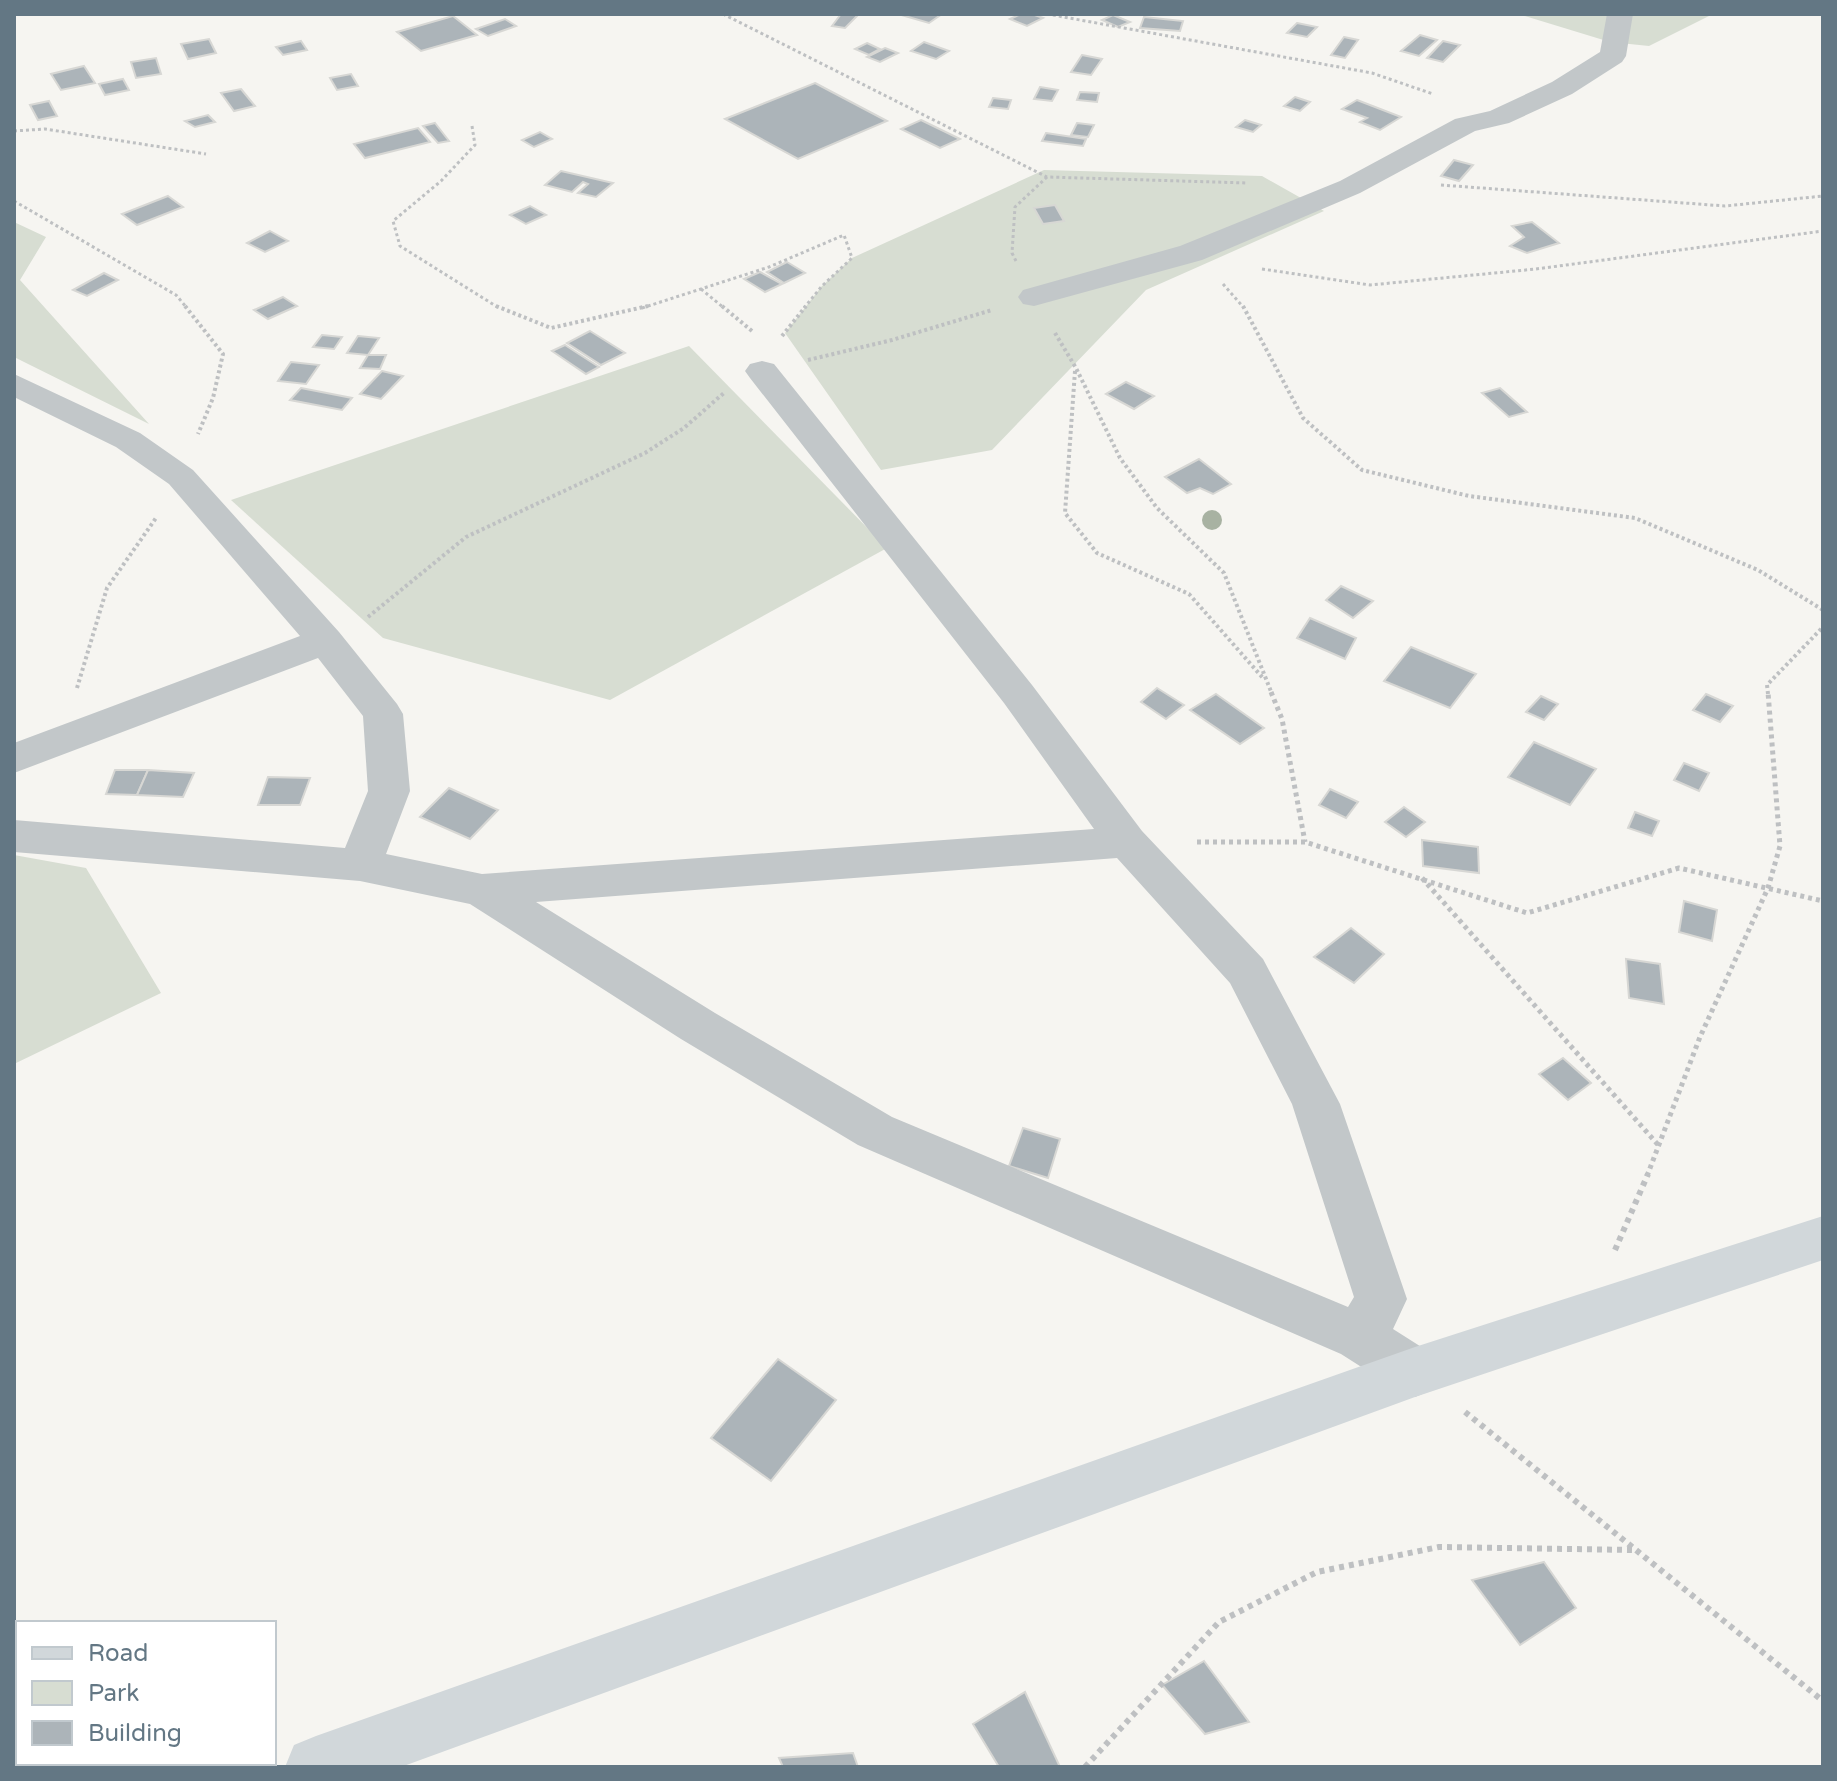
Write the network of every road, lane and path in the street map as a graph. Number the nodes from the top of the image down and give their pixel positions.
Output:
1 (723, 14) edge
2 (1047, 14) edge
3 (1620, 14) edge
4 (1499, 117) junction
5 (472, 126) dead end
6 (14, 131) edge
7 (206, 154) dead end
8 (1047, 177) junction
9 (1255, 184) dead end
10 (1350, 187) junction
11 (1823, 196) edge
12 (14, 201) edge
13 (1823, 231) edge
14 (1191, 253) junction
15 (701, 289) junction
16 (1034, 297) junction
17 (762, 364) junction
18 (1076, 368) junction
19 (14, 384) edge
20 (181, 477) junction
21 (1823, 610) edge
22 (1823, 627) edge
23 (325, 641) junction
24 (1267, 681) junction
25 (60, 743) junction
26 (14, 759) edge
27 (14, 836) edge
28 (1127, 842) junction
29 (1305, 842) junction
30 (360, 865) junction
31 (1421, 877) junction
32 (1768, 888) junction
33 (482, 890) junction
34 (1823, 901) edge
35 (1660, 1147) junction
36 (1823, 1238) edge
37 (1587, 1315) junction
38 (1360, 1337) junction
39 (1415, 1372) junction
40 (1635, 1550) junction
41 (1823, 1701) edge
42 (316, 1767) edge
43 (1085, 1767) edge

1 - 8 path
2 - 4 path
3 - 4 street
4 - 10 street
5 - 15 path
6 - 7 path
8 - 9 path
8 - 16 path
10 - 11 path
10 - 14 street
12 - 20 path
13 - 14 path
14 - 16 street
14 - 21 path
15 - 17 path
15 - 17 path
16 - 17 path
16 - 18 path
17 - 23 path
17 - 28 street
18 - 24 path
18 - 24 path
19 - 20 street
20 - 23 street
20 - 25 path
22 - 32 path
23 - 25 street
23 - 30 street
24 - 29 path
25 - 26 street
27 - 30 street
28 - 29 path
28 - 33 street
28 - 38 street
29 - 31 path
30 - 33 street
31 - 32 path
31 - 35 path
32 - 34 path
32 - 35 path
33 - 38 street
35 - 37 path
36 - 37 street
37 - 39 street
38 - 39 street
39 - 40 path
39 - 42 street
40 - 41 path
40 - 43 path

